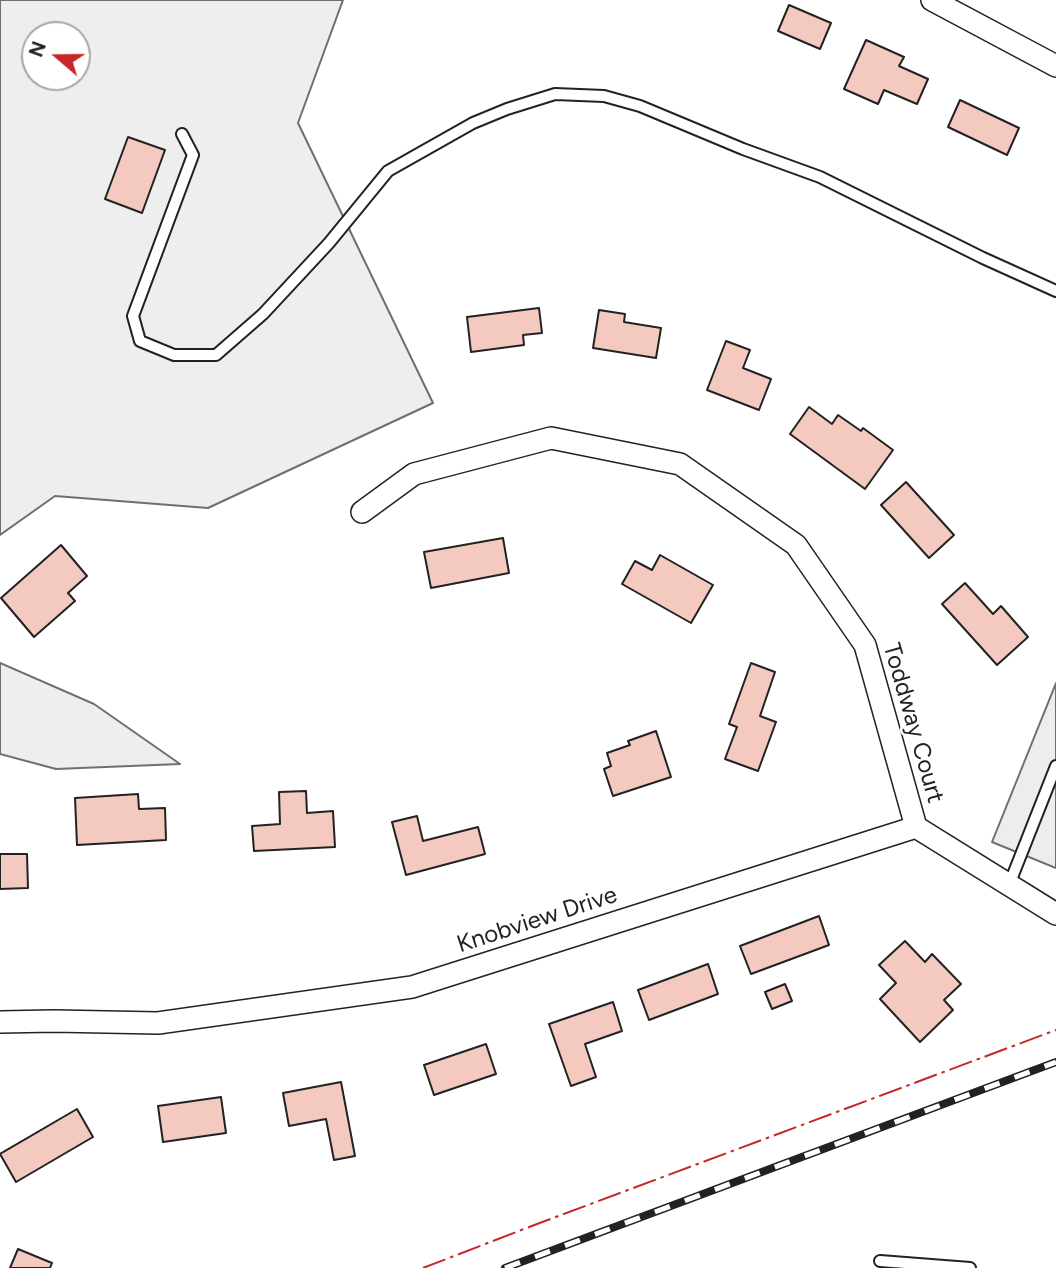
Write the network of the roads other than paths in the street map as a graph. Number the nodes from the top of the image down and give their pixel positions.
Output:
1 (932, 0) edge
2 (1056, 65) edge
3 (182, 134) dead end
4 (1056, 291) edge
5 (362, 512) dead end
6 (1056, 766) edge
7 (916, 827) junction
8 (1009, 885) junction
9 (1056, 914) edge
10 (0, 1022) edge
11 (880, 1261) dead end
12 (970, 1268) edge

1 - 2 street
3 - 4 lane
5 - 7 street, Toddway Court
6 - 8 lane
7 - 8 street
7 - 10 street, Knobview Drive
8 - 9 street
11 - 12 lane

